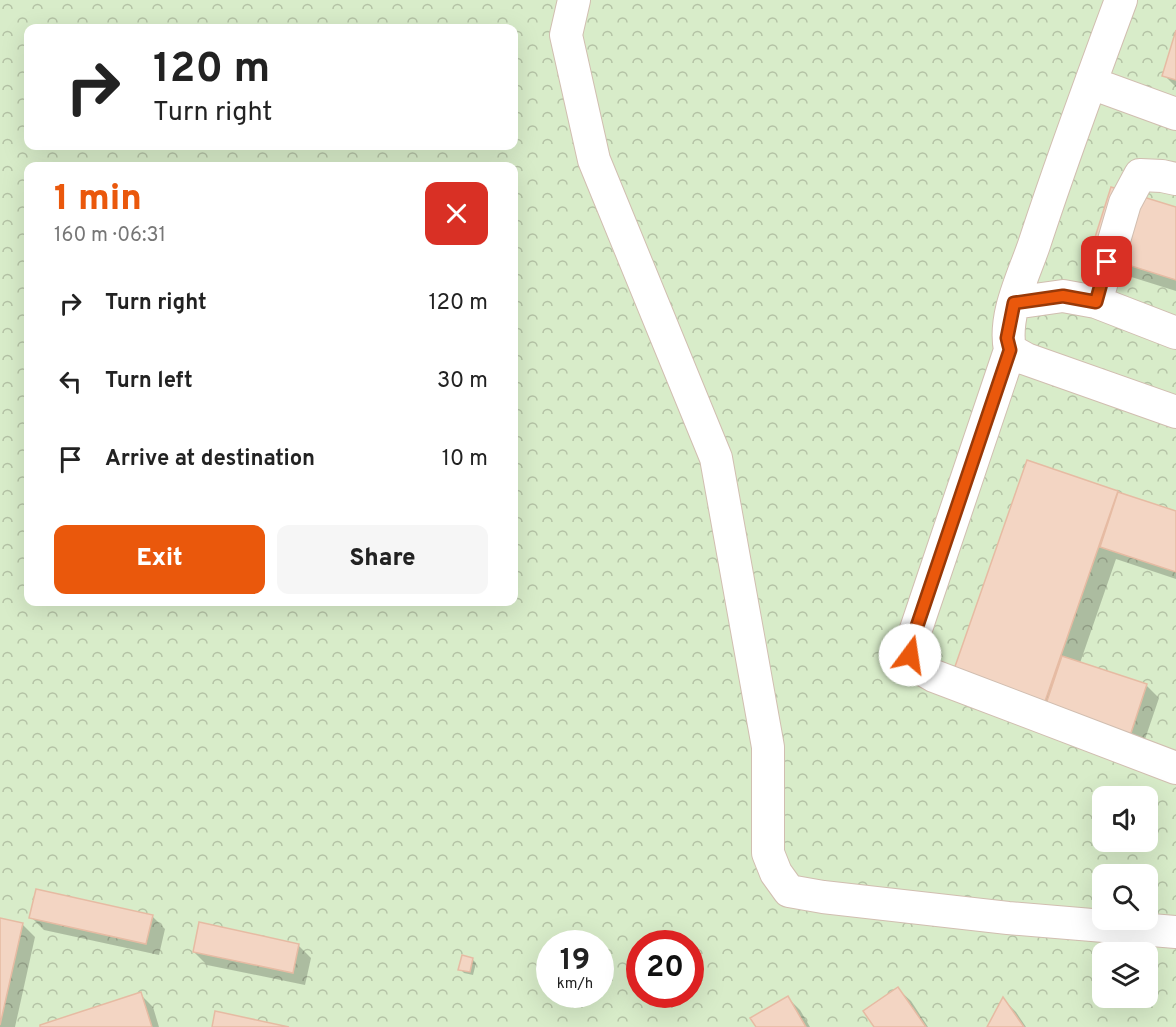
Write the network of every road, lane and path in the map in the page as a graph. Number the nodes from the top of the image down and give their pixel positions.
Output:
1 (574, 0) edge
2 (1121, 0) edge
3 (1091, 83) junction
4 (1176, 114) edge
5 (1176, 179) edge
6 (1096, 302) junction
7 (1014, 303) junction
8 (1176, 333) edge
9 (1010, 350) junction
10 (1176, 412) edge
11 (1176, 768) edge
12 (1176, 932) edge

1 - 12 street
2 - 3 street
3 - 4 street
3 - 7 street
5 - 6 street
6 - 7 street
6 - 8 street
7 - 9 street
9 - 10 street
9 - 11 street

